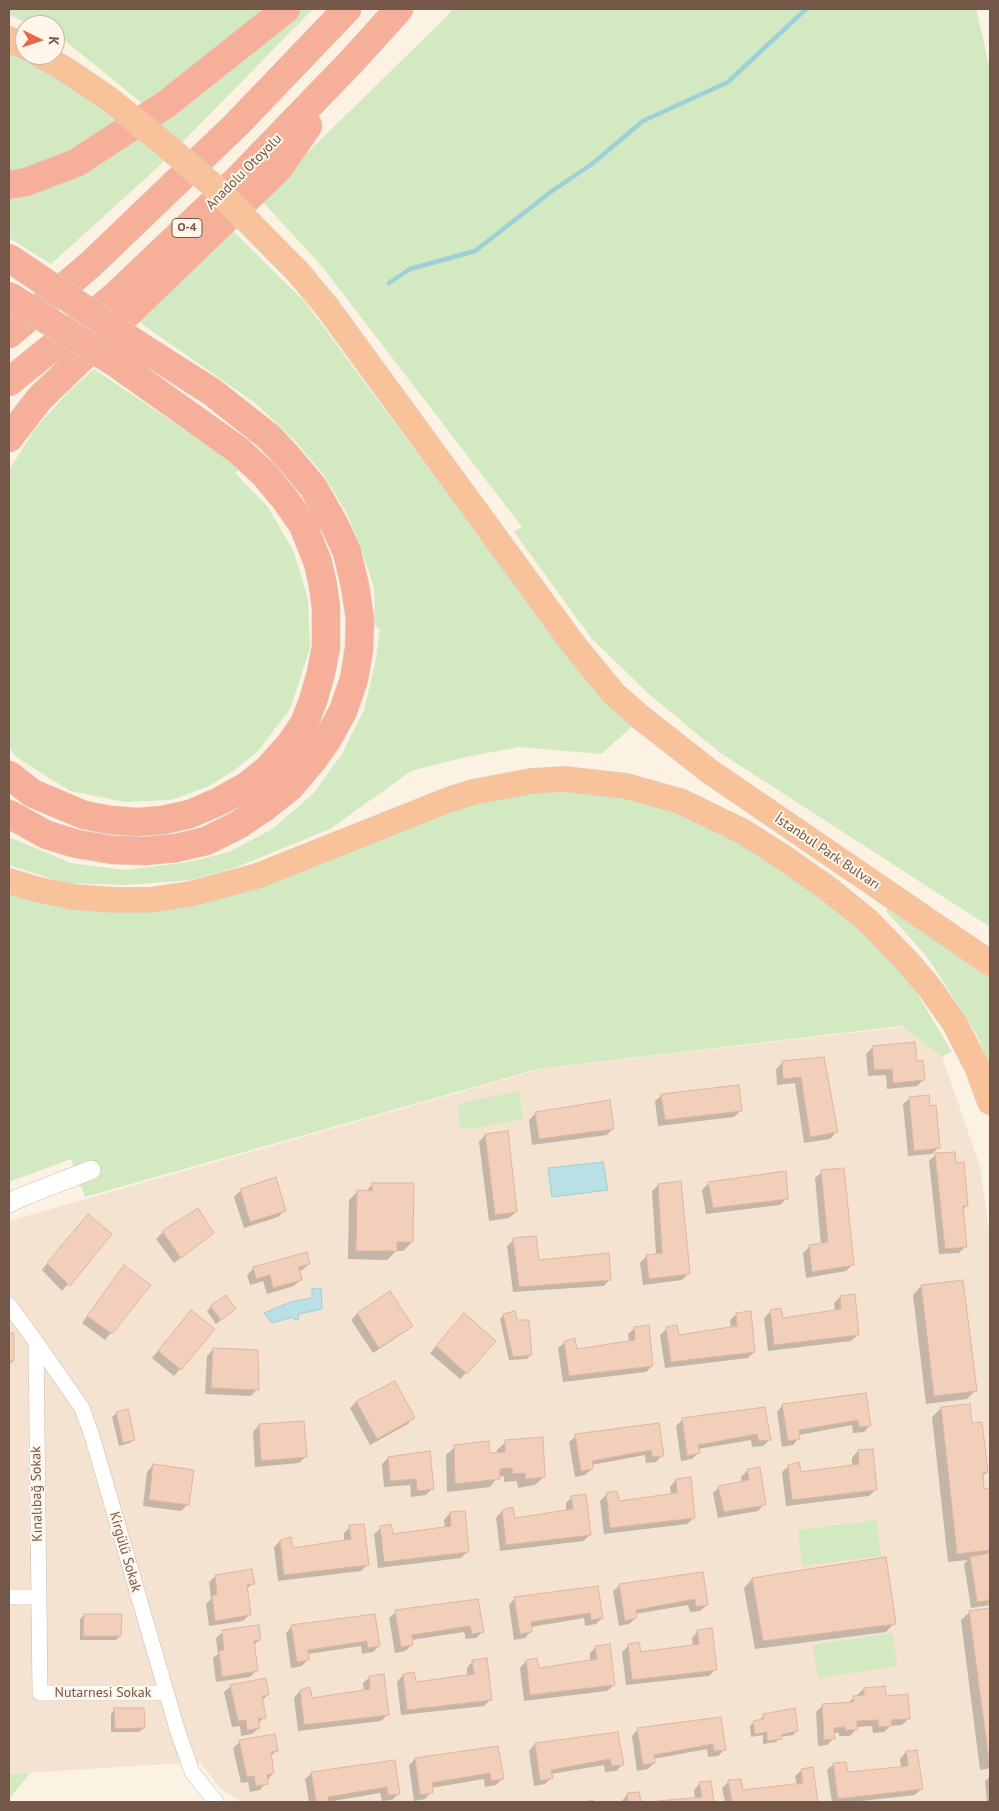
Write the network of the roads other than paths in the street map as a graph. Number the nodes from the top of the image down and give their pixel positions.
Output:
1 (286, 9) edge
2 (346, 9) edge
3 (400, 9) edge
4 (352, 61) junction
5 (58, 65) edge
6 (9, 185) edge
7 (9, 258) edge
8 (9, 296) edge
9 (9, 334) edge
10 (9, 382) edge
11 (9, 438) edge
12 (9, 775) edge
13 (9, 814) edge
14 (9, 881) edge
15 (990, 963) edge
16 (990, 1102) edge
17 (91, 1170) dead end
18 (9, 1203) edge
19 (9, 1305) edge
20 (36, 1342) junction
21 (9, 1597) edge
22 (38, 1597) junction
23 (40, 1693) joint
24 (166, 1693) junction
25 (216, 1802) edge

1 - 6 highway
2 - 9 highway
3 - 4 highway, Anadolu Otoyolu / O-4
4 - 10 highway, Anadolu Otoyolu / O-4
4 - 11 highway
5 - 15 highway, İstanbul Park Bulvarı, bridge
7 - 13 highway, bridge
8 - 12 highway, bridge
14 - 16 highway
17 - 18 street
19 - 20 street
20 - 22 street, Kınalıbağ Sokak
20 - 24 street, Kirgülü Sokak
21 - 22 street
22 - 23 street, Kınalıbağ Sokak
23 - 24 street, Nutarnesi Sokak
24 - 25 street, Kirgülü Sokak

